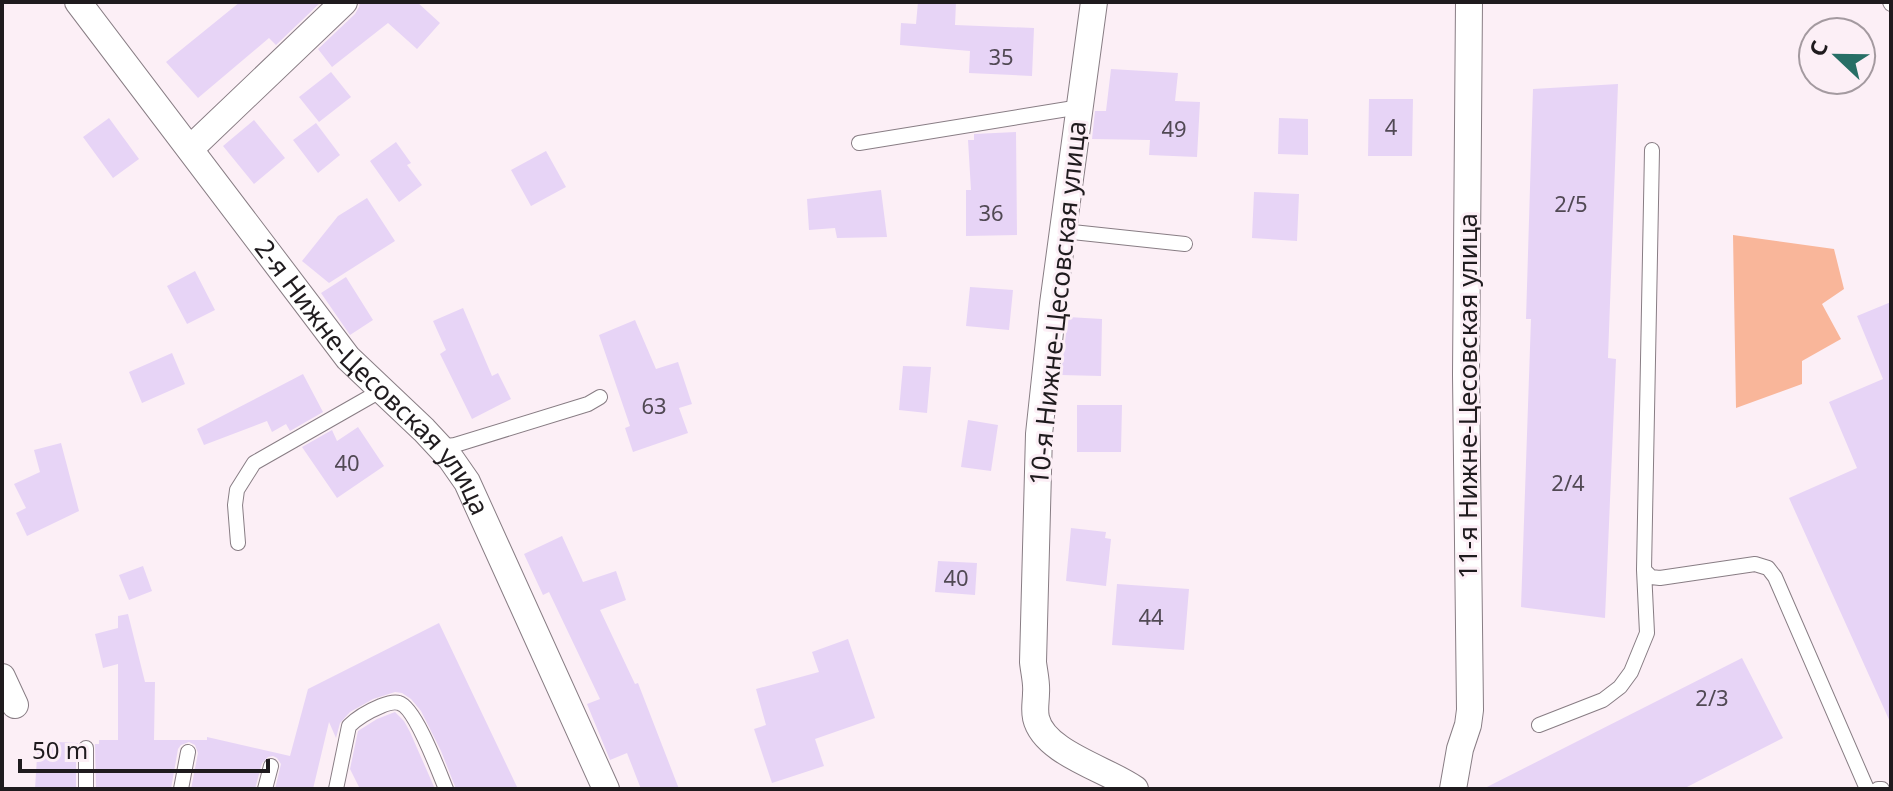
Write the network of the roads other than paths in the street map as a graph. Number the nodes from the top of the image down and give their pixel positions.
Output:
1 (78, 2) edge
2 (344, 2) edge
3 (1094, 2) edge
4 (1469, 2) edge
5 (1080, 107) junction
6 (859, 143) dead end
7 (190, 149) junction
8 (1652, 150) dead end
9 (1063, 231) junction
10 (1185, 244) dead end
11 (382, 390) junction
12 (600, 397) dead end
13 (440, 447) junction
14 (238, 543) dead end
15 (1644, 570) junction
16 (2, 677) edge
17 (15, 705) dead end
18 (1539, 725) dead end
19 (86, 748) dead end
20 (188, 752) dead end
21 (271, 766) dead end
22 (86, 789) edge
23 (181, 789) edge
24 (265, 789) edge
25 (336, 789) edge
26 (446, 789) edge
27 (606, 789) edge
28 (1135, 789) edge
29 (1453, 789) edge
30 (1867, 789) edge

1 - 7 street, 2-я Нижне-Цесовская улица
2 - 7 street
3 - 5 street, 10-я Нижне-Цесовская улица
4 - 29 street, 11-я Нижне-Цесовская улица
5 - 6 lane
5 - 9 street, 10-я Нижне-Цесовская улица
7 - 11 street, 2-я Нижне-Цесовская улица
8 - 15 lane
9 - 10 lane
9 - 28 street, 10-я Нижне-Цесовская улица
11 - 13 street, 2-я Нижне-Цесовская улица
11 - 14 lane
12 - 13 lane
13 - 27 street, 2-я Нижне-Цесовская улица
15 - 18 lane
15 - 30 lane
16 - 17 street
19 - 22 lane
20 - 23 lane
21 - 24 lane
25 - 26 lane

